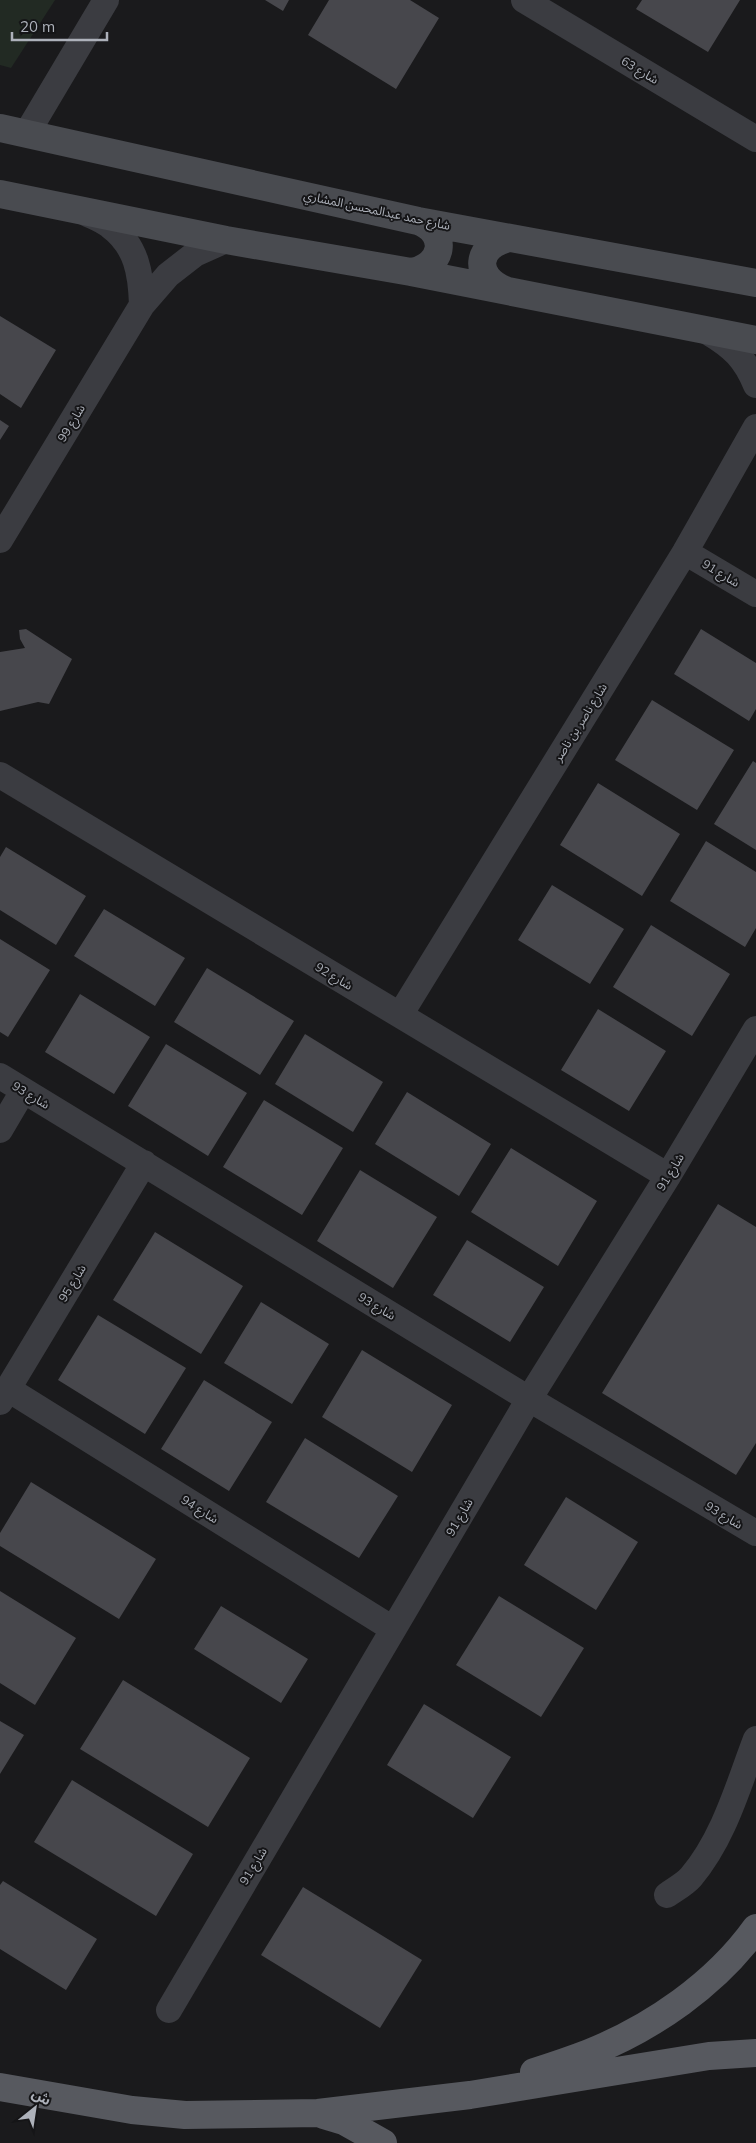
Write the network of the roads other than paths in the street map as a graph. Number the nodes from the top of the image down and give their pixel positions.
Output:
1 (106, 0) edge
2 (524, 0) edge
3 (0, 128) edge
4 (27, 133) junction
5 (756, 140) edge
6 (0, 194) edge
7 (83, 211) junction
8 (418, 220) junction
9 (509, 238) junction
10 (226, 240) junction
11 (410, 272) junction
12 (756, 283) edge
13 (506, 290) junction
14 (142, 305) junction
15 (708, 332) junction
16 (756, 340) edge
17 (756, 385) edge
18 (756, 427) edge
19 (0, 540) edge
20 (685, 552) junction
21 (756, 594) edge
22 (0, 776) edge
23 (400, 1015) junction
24 (756, 1029) edge
25 (0, 1076) edge
26 (24, 1090) junction
27 (0, 1130) edge
28 (144, 1163) junction
29 (668, 1176) junction
30 (4, 1396) edge
31 (529, 1399) junction
32 (756, 1533) edge
33 (393, 1629) junction
34 (756, 1739) edge
35 (667, 1895) dead end
36 (756, 1928) edge
37 (169, 2010) dead end
38 (756, 2053) edge
39 (0, 2087) edge
40 (470, 2095) junction
41 (318, 2114) junction
42 (383, 2143) edge

1 - 4 street
2 - 5 street, شارع 63
3 - 4 street, شارع حمد عبدالمحسن المشاري
4 - 8 street, شارع حمد عبدالمحسن المشاري
6 - 7 street
7 - 10 street
7 - 14 street
8 - 9 street, شارع حمد عبدالمحسن المشاري
8 - 11 street
9 - 12 street, شارع حمد عبدالمحسن المشاري
9 - 13 street
10 - 11 street
10 - 14 street, شارع 99
11 - 13 street
13 - 15 street
14 - 19 street, شارع 99
15 - 16 street
15 - 17 street
18 - 20 street, شارع ناصر بن ناصر
20 - 21 street, شارع 91
20 - 23 street, شارع ناصر بن ناصر
22 - 23 street, شارع 92
23 - 29 street, شارع 92
24 - 29 street, شارع 91
25 - 26 street, شارع 93
26 - 27 street
26 - 28 street, شارع 93
28 - 30 street, شارع 95
28 - 31 street, شارع 93
29 - 31 street, شارع 91
30 - 33 street, شارع 94
31 - 32 street, شارع 93
31 - 33 street, شارع 91
33 - 37 street, شارع 91
34 - 35 street
36 - 40 main road
38 - 40 main road
39 - 41 main road
40 - 41 main road
41 - 42 main road

